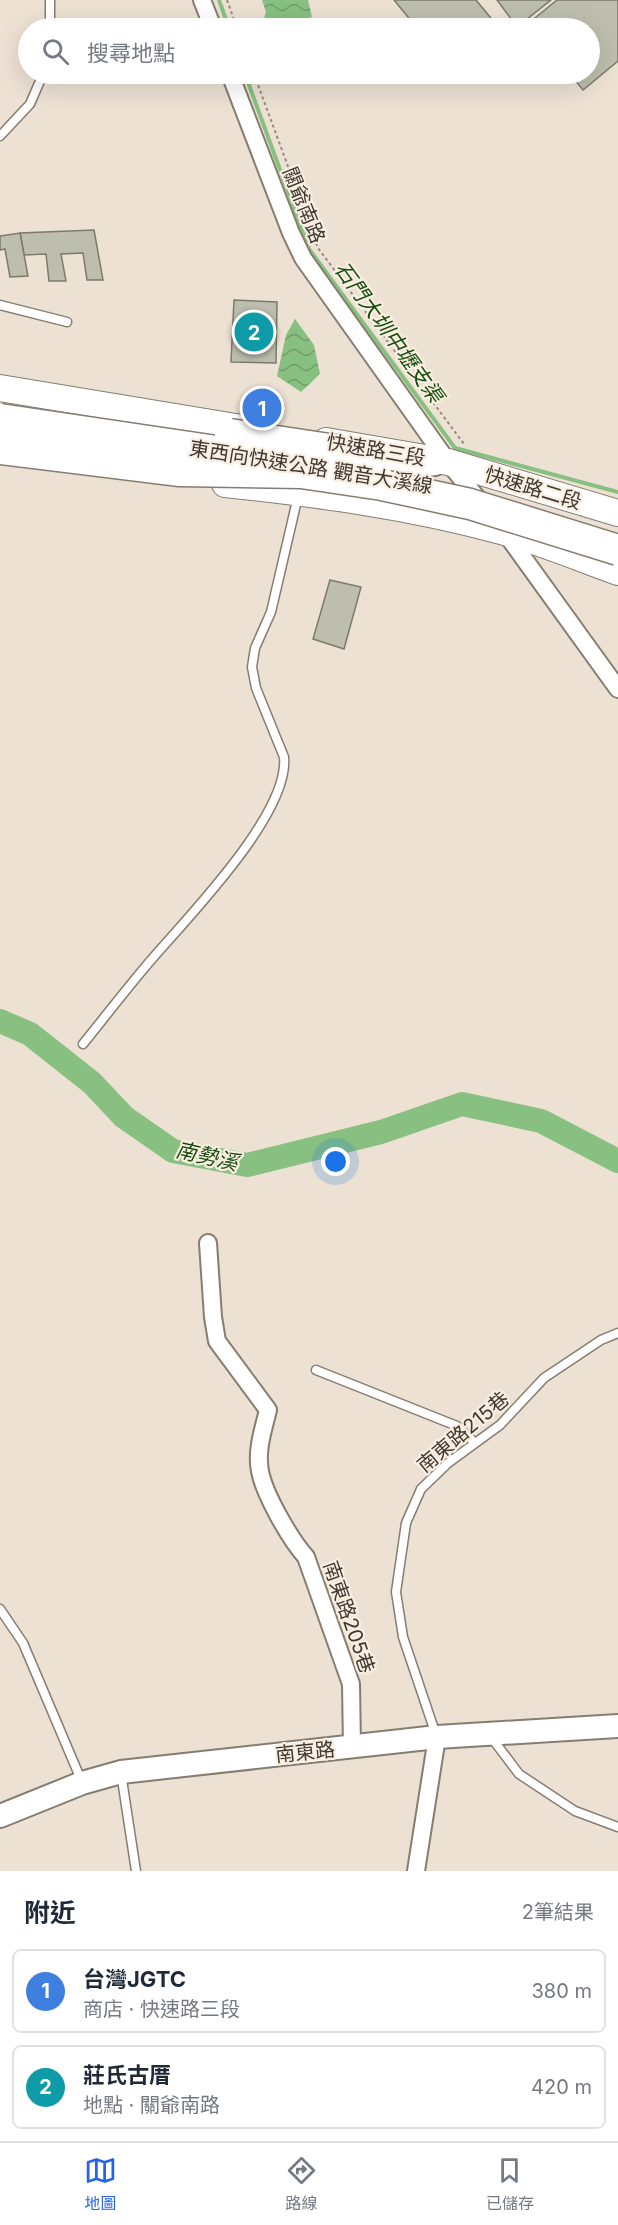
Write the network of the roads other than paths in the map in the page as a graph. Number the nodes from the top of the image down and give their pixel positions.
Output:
1 (50, 0) edge
2 (202, 0) edge
3 (50, 18) edge
4 (209, 18) edge
5 (39, 84) edge
6 (234, 84) edge
7 (0, 136) edge
8 (0, 305) edge
9 (67, 322) dead end
10 (0, 388) edge
11 (0, 400) edge
12 (0, 409) edge
13 (0, 419) edge
14 (0, 439) edge
15 (0, 449) edge
16 (456, 453) junction
17 (0, 462) edge
18 (305, 467) junction
19 (376, 474) junction
20 (618, 513) edge
21 (504, 531) junction
22 (618, 531) edge
23 (618, 550) edge
24 (618, 572) edge
25 (618, 689) edge
26 (83, 1044) dead end
27 (208, 1243) dead end
28 (618, 1333) edge
29 (316, 1370) dead end
30 (474, 1442) junction
31 (0, 1609) edge
32 (618, 1726) edge
33 (488, 1734) junction
34 (437, 1737) junction
35 (352, 1747) junction
36 (121, 1772) junction
37 (82, 1783) junction
38 (0, 1816) edge
39 (618, 1827) edge
40 (136, 1871) edge
41 (416, 1871) edge

1 - 3 lane
2 - 4 street
5 - 7 lane
6 - 16 street, 關爺南路
8 - 9 lane
10 - 18 main road, 快速路三段
11 - 19 highway, bridge
12 - 18 street, 快速路三段
13 - 19 highway, 東西向快速公路 觀音大溪線, bridge
14 - 18 street, 快速路三段
15 - 18 highway, 東西向快速公路 觀音大溪線, bridge
16 - 18 main road, 快速路三段
16 - 20 main road, 快速路二段
16 - 21 street, 關爺南路
17 - 18 main road, 快速路三段
18 - 21 main road, 快速路三段
18 - 23 highway, 東西向快速公路 觀音大溪線, bridge
18 - 26 lane
19 - 22 highway, 東西向快速公路 觀音大溪線
21 - 24 main road
21 - 25 street, 關爺南路
27 - 35 street, 南東路205巷
28 - 30 lane, 南東路215巷
29 - 30 lane
30 - 34 lane, 南東路215巷
31 - 37 lane
32 - 33 street, 南東路
33 - 34 street, 南東路
33 - 39 lane
34 - 35 street, 南東路
34 - 41 street
35 - 36 street, 南東路
36 - 37 street, 南東路
36 - 40 lane
37 - 38 street, 南東路

